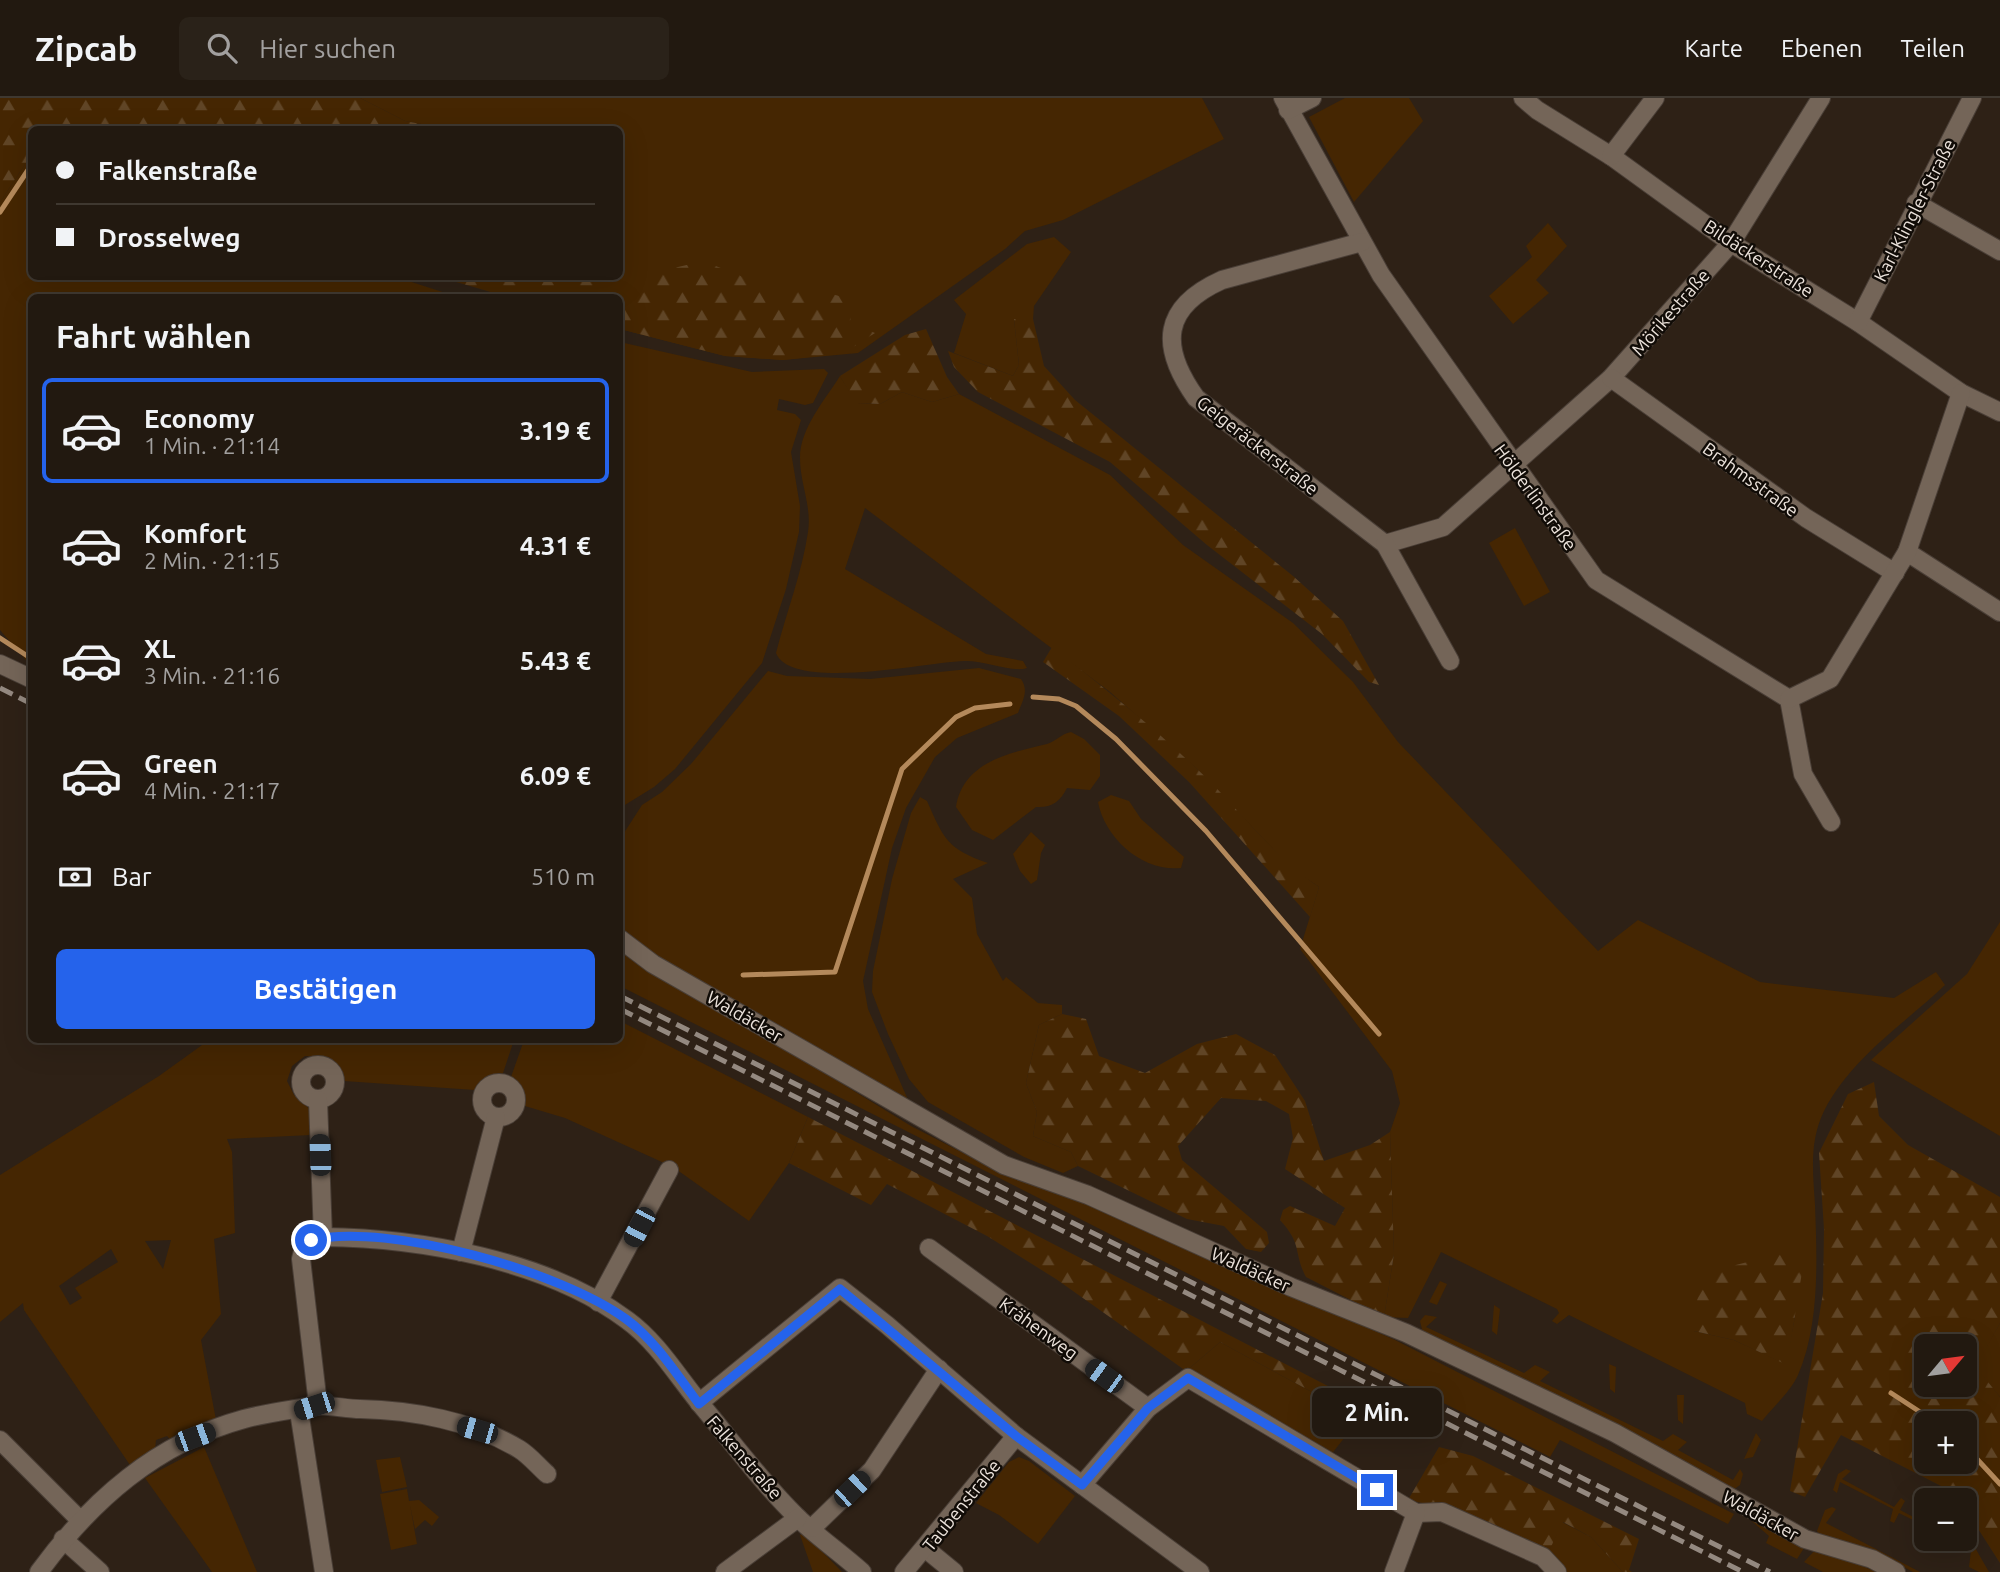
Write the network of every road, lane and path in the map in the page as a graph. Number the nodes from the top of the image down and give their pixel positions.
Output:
1 (1312, 98) edge
2 (1523, 98) edge
3 (1655, 98) edge
4 (1821, 98) edge
5 (1972, 98) edge
6 (1286, 104) edge
7 (1611, 156) junction
8 (1916, 203) junction
9 (1362, 242) junction
10 (1731, 243) junction
11 (2000, 251) edge
12 (1858, 322) junction
13 (1611, 378) junction
14 (1961, 393) junction
15 (2000, 412) edge
16 (1513, 466) junction
17 (1385, 544) junction
18 (1907, 552) junction
19 (1895, 573) junction
20 (2000, 612) edge
21 (1450, 661) dead end
22 (0, 664) edge
23 (28, 677) edge
24 (1789, 699) junction
25 (1831, 822) dead end
26 (623, 941) edge
27 (318, 1100) dead end
28 (496, 1117) dead end
29 (669, 1170) dead end
30 (323, 1237) junction
31 (929, 1248) dead end
32 (461, 1252) junction
33 (598, 1302) junction
34 (939, 1369) junction
35 (699, 1404) junction
36 (306, 1408) junction
37 (1148, 1408) junction
38 (1016, 1436) junction
39 (0, 1440) edge
40 (547, 1474) dead end
41 (1082, 1485) junction
42 (1416, 1513) junction
43 (79, 1520) junction
44 (805, 1523) junction
45 (63, 1539) junction
46 (926, 1549) junction
47 (39, 1572) edge
48 (100, 1572) edge
49 (324, 1572) edge
50 (726, 1572) edge
51 (862, 1572) edge
52 (904, 1572) edge
53 (954, 1572) edge
54 (1200, 1572) edge
55 (1394, 1572) edge
56 (1557, 1572) edge
57 (1896, 1572) edge

1 - 6 street
2 - 7 street, Bildäckerstraße
3 - 7 street
4 - 10 street, Mörikestraße
5 - 8 street, Karl-Klingler-Straße
6 - 9 street, Hölderlinstraße
7 - 10 street, Bildäckerstraße
8 - 11 street
8 - 12 street, Karl-Klingler-Straße
9 - 16 street, Hölderlinstraße
9 - 17 street, Geigeräckerstraße
10 - 12 street, Bildäckerstraße
10 - 13 street, Mörikestraße
12 - 14 street, Bildäckerstraße
13 - 16 street, Mörikestraße
13 - 19 street, Brahmsstraße
14 - 15 street, Bildäckerstraße
14 - 18 street
16 - 17 street
16 - 24 street, Hölderlinstraße
17 - 21 street, Geigeräckerstraße
18 - 19 street
18 - 20 street
19 - 24 street
22 - 23 street
24 - 25 street
26 - 57 street, Waldäcker
27 - 30 street
28 - 32 street
29 - 33 street
30 - 32 street, Falkenstraße
30 - 36 street
31 - 37 street, Krähenweg
32 - 33 street, Falkenstraße
33 - 35 street, Falkenstraße
34 - 35 street
34 - 38 street
34 - 44 street
35 - 44 street, Falkenstraße
36 - 40 street
36 - 43 street
36 - 49 street
37 - 41 street
37 - 42 street
38 - 41 street
38 - 46 street, Taubenstraße
39 - 43 street
41 - 54 street
42 - 55 street
42 - 56 street
43 - 45 street
44 - 50 street
44 - 51 street, Falkenstraße
45 - 47 street
45 - 48 street
46 - 52 street, Taubenstraße
46 - 53 street

